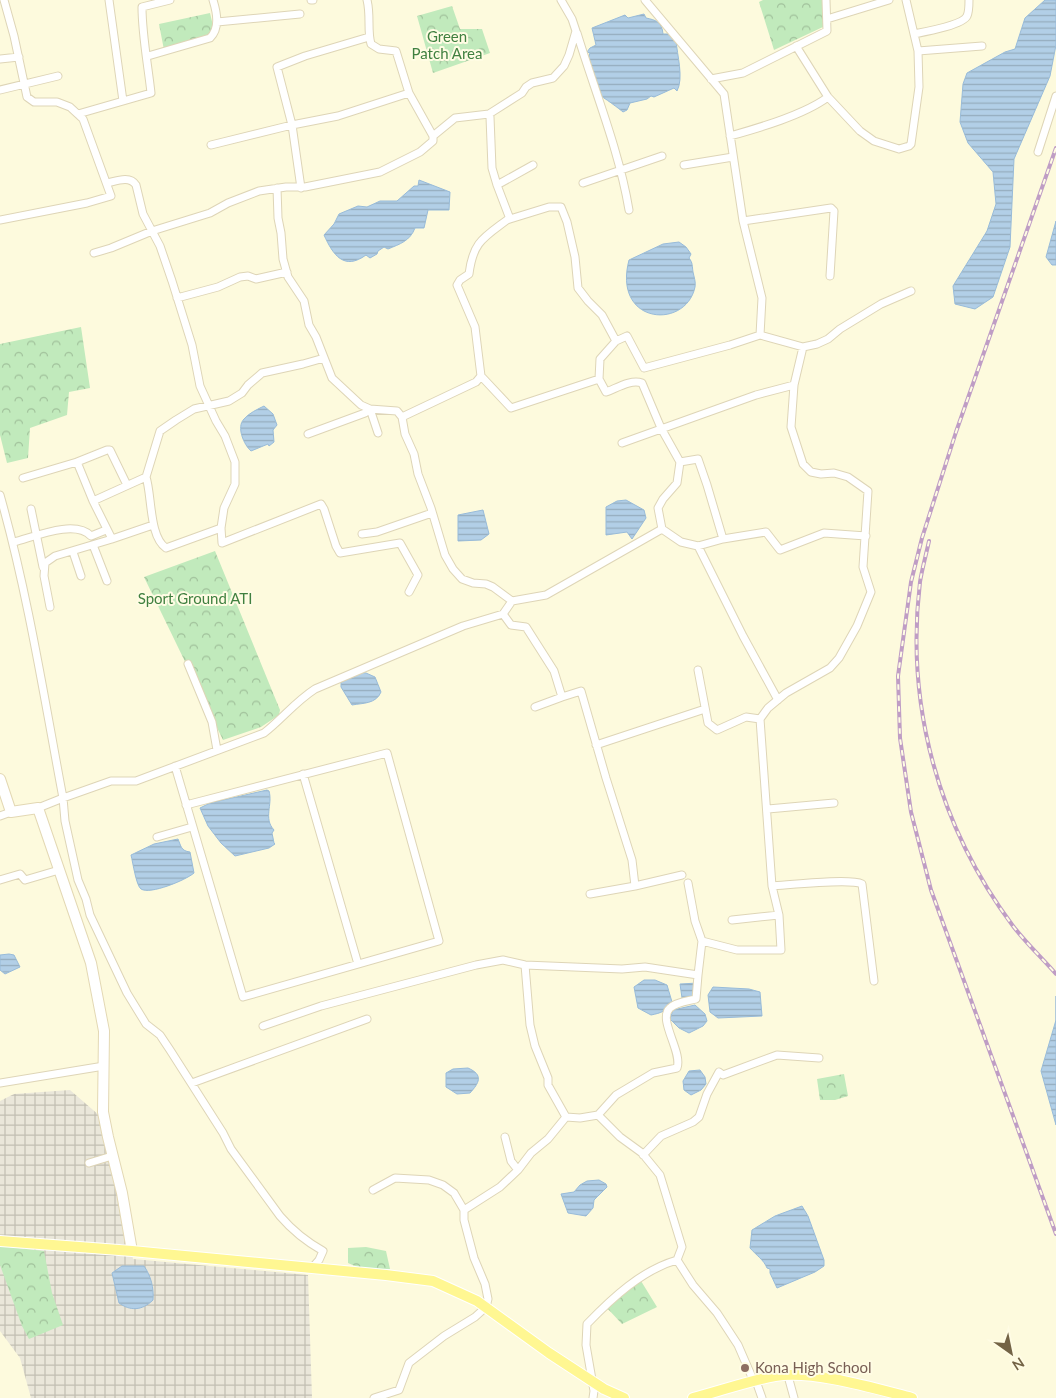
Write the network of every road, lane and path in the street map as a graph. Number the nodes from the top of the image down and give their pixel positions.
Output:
1 (4, 0) edge
2 (109, 0) edge
3 (170, 0) edge
4 (213, 0) edge
5 (367, 0) edge
6 (561, 0) edge
7 (645, 0) edge
8 (826, 0) edge
9 (889, 0) edge
10 (906, 0) edge
11 (969, 0) edge
12 (300, 14) dead end
13 (826, 19) junction
14 (217, 22) junction
15 (576, 31) junction
16 (914, 34) junction
17 (369, 37) junction
18 (796, 46) junction
19 (982, 46) dead end
20 (918, 51) junction
21 (148, 56) junction
22 (19, 57) junction
23 (0, 59) edge
24 (58, 76) dead end
25 (711, 79) junction
26 (25, 84) junction
27 (0, 90) edge
28 (409, 93) junction
29 (1056, 96) edge
30 (828, 97) junction
31 (122, 101) junction
32 (78, 114) junction
33 (489, 114) junction
34 (292, 125) junction
35 (433, 136) junction
36 (730, 136) junction
37 (211, 145) dead end
38 (1038, 152) dead end
39 (662, 156) dead end
40 (733, 157) junction
41 (533, 165) dead end
42 (684, 165) dead end
43 (619, 171) junction
44 (107, 183) junction
45 (583, 183) dead end
46 (496, 184) junction
47 (277, 188) junction
48 (301, 188) junction
49 (629, 210) dead end
50 (510, 219) junction
51 (0, 220) edge
52 (743, 221) junction
53 (152, 231) junction
54 (94, 252) dead end
55 (287, 272) junction
56 (830, 276) dead end
57 (911, 291) dead end
58 (177, 298) junction
59 (760, 335) junction
60 (616, 341) junction
61 (804, 347) junction
62 (324, 358) junction
63 (481, 376) junction
64 (600, 379) junction
65 (794, 386) junction
66 (210, 407) junction
67 (370, 410) junction
68 (402, 417) junction
69 (661, 428) junction
70 (378, 433) dead end
71 (308, 434) dead end
72 (622, 442) dead end
73 (77, 462) junction
74 (680, 462) junction
75 (146, 476) junction
76 (23, 478) dead end
77 (127, 485) junction
78 (0, 495) edge
79 (93, 501) junction
80 (32, 509) dead end
81 (432, 513) junction
82 (153, 525) junction
83 (222, 528) junction
84 (662, 529) junction
85 (106, 530) junction
86 (362, 534) dead end
87 (37, 536) junction
88 (866, 536) junction
89 (112, 539) junction
90 (723, 539) junction
91 (14, 542) junction
92 (93, 546) junction
93 (698, 546) junction
94 (73, 552) junction
95 (44, 567) junction
96 (82, 576) dead end
97 (106, 580) dead end
98 (409, 592) dead end
99 (512, 601) junction
100 (50, 607) dead end
101 (503, 614) junction
102 (188, 664) dead end
103 (698, 670) dead end
104 (562, 697) junction
105 (778, 700) junction
106 (535, 707) dead end
107 (705, 709) junction
108 (760, 719) junction
109 (596, 745) junction
110 (217, 750) junction
111 (175, 766) junction
112 (303, 774) junction
113 (0, 779) edge
114 (63, 798) junction
115 (834, 803) dead end
116 (186, 805) junction
117 (38, 808) junction
118 (768, 809) junction
119 (11, 812) junction
120 (0, 816) edge
121 (192, 827) junction
122 (157, 837) dead end
123 (59, 870) junction
124 (682, 875) dead end
125 (0, 880) edge
126 (688, 883) dead end
127 (635, 886) junction
128 (772, 886) junction
129 (590, 894) dead end
130 (779, 915) junction
131 (732, 920) dead end
132 (702, 941) junction
133 (358, 964) junction
134 (525, 965) junction
135 (698, 975) junction
136 (874, 981) dead end
137 (367, 1019) dead end
138 (263, 1026) dead end
139 (819, 1058) dead end
140 (104, 1066) junction
141 (0, 1083) edge
142 (192, 1084) junction
143 (598, 1115) junction
144 (566, 1117) junction
145 (505, 1137) dead end
146 (644, 1155) junction
147 (112, 1156) junction
148 (89, 1162) dead end
149 (518, 1170) junction
150 (373, 1190) dead end
151 (464, 1210) junction
152 (0, 1241) edge
153 (132, 1251) junction
154 (677, 1260) junction
155 (312, 1268) junction
156 (486, 1307) junction
157 (788, 1376) junction
158 (592, 1381) junction
159 (755, 1382) junction
160 (374, 1398) edge
161 (593, 1398) edge
162 (624, 1398) edge
163 (693, 1398) edge
164 (762, 1398) edge
165 (794, 1398) edge
166 (912, 1398) edge

1 - 22 street
2 - 31 street
3 - 21 street
4 - 14 street
5 - 17 street
6 - 15 street
7 - 25 street
8 - 13 street
9 - 13 street
10 - 16 street
11 - 16 street
12 - 14 street
13 - 18 street
14 - 21 street
15 - 33 street
15 - 43 street
16 - 20 street
17 - 28 street
17 - 34 street
18 - 25 street
18 - 30 street
19 - 20 street
20 - 30 street
21 - 31 street
22 - 23 street
22 - 26 street
24 - 26 street
25 - 36 street
26 - 27 street
26 - 32 street
28 - 34 street
28 - 35 street
29 - 38 street
30 - 36 street
31 - 32 street
32 - 44 street
33 - 35 street
33 - 46 street
34 - 37 street
34 - 48 street
35 - 48 street
36 - 40 street
39 - 43 street
40 - 42 street
40 - 52 street
41 - 46 street
43 - 45 street
43 - 49 street
44 - 51 street
44 - 53 street
46 - 50 street
47 - 48 street
47 - 53 street
47 - 55 street
50 - 60 street
50 - 63 street
52 - 56 street
52 - 59 street
53 - 54 street
53 - 58 street
55 - 58 street
55 - 62 street
57 - 61 street
58 - 66 street
59 - 60 street
59 - 61 street
60 - 64 street
61 - 65 street
62 - 66 street
62 - 67 street
63 - 64 street
63 - 68 street
64 - 69 street
65 - 69 street
65 - 88 street
66 - 75 street
66 - 83 street
67 - 68 street
67 - 70 street
67 - 71 street
68 - 81 street
69 - 72 street
69 - 74 street
73 - 76 street
73 - 77 street
73 - 79 street
74 - 84 street
74 - 90 street
75 - 77 street
75 - 82 street
77 - 79 street
78 - 91 street
79 - 85 street
80 - 87 street
81 - 86 street
81 - 99 street
82 - 83 street
82 - 89 street
83 - 98 street
84 - 93 street
84 - 99 street
85 - 87 street
85 - 89 street
87 - 91 street
87 - 95 street
88 - 90 street
88 - 105 street
89 - 92 street
90 - 93 street
91 - 114 street
92 - 94 street
92 - 97 street
93 - 105 street
94 - 95 street
94 - 96 street
95 - 100 street
99 - 101 street
101 - 104 street
101 - 110 street
102 - 110 street
103 - 107 street
104 - 106 street
104 - 109 street
105 - 108 street
107 - 108 street
107 - 109 street
108 - 118 street
109 - 127 street
110 - 111 street
111 - 114 street
111 - 116 street
112 - 116 street
112 - 133 street
112 - 133 street
113 - 119 street
114 - 117 street
114 - 142 street
115 - 118 street
116 - 121 street
117 - 119 street
117 - 123 street
118 - 128 street
119 - 120 street
121 - 122 street
121 - 133 street
123 - 125 street
123 - 140 street
124 - 127 street
126 - 132 street
127 - 129 street
128 - 130 street
128 - 136 street
130 - 131 street
130 - 132 street
132 - 135 street
134 - 135 street
134 - 138 street
134 - 144 street
135 - 143 street
137 - 142 street
139 - 146 street
140 - 141 street
140 - 147 street
142 - 155 street
143 - 144 street
143 - 146 street
144 - 149 street
145 - 149 street
146 - 154 street
147 - 148 street
147 - 153 street
149 - 151 street
150 - 151 street
151 - 156 street
152 - 153 main road
153 - 155 main road
154 - 158 street
154 - 159 street
155 - 156 main road
156 - 158 main road
156 - 160 street
157 - 159 main road
157 - 165 street
157 - 166 main road
158 - 161 street
158 - 162 main road
159 - 163 main road
159 - 164 street

